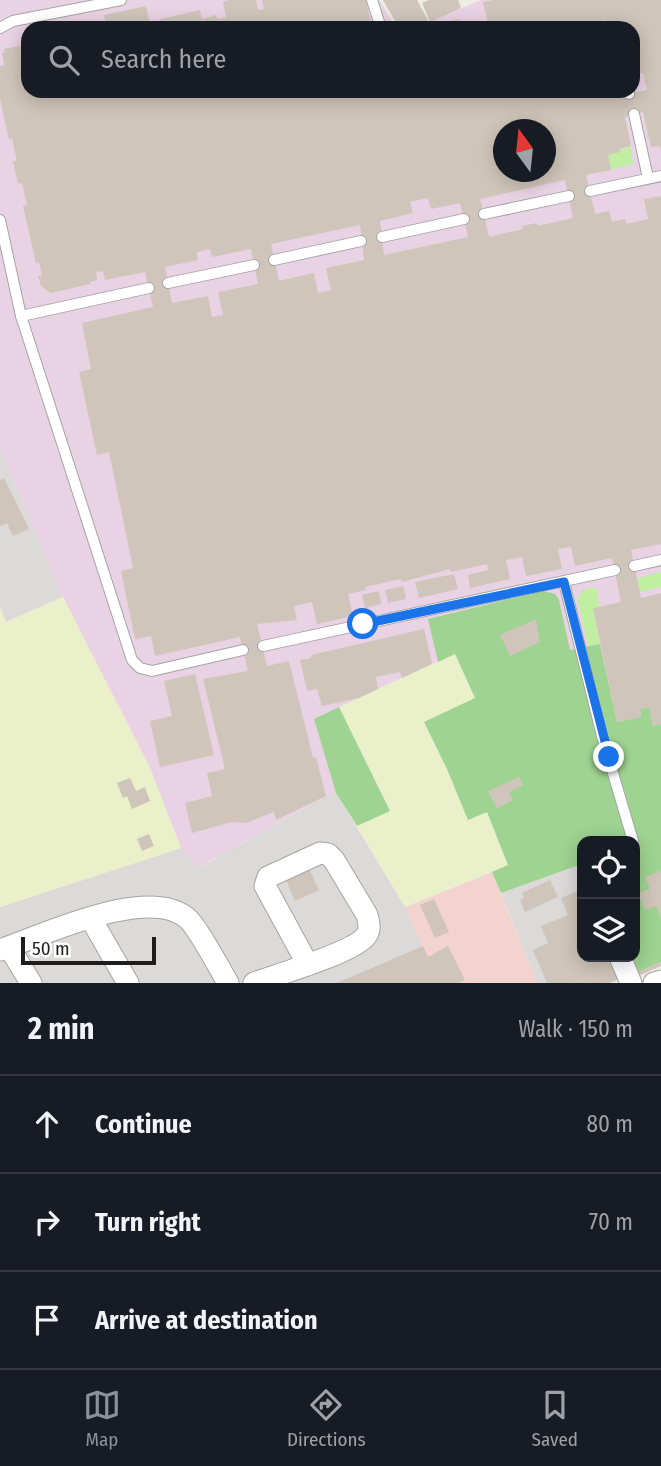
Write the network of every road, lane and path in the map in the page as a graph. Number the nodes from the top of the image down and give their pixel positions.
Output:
1 (121, 0) edge
2 (372, 0) edge
3 (379, 21) edge
4 (0, 28) edge
5 (634, 114) dead end
6 (661, 176) edge
7 (649, 178) junction
8 (590, 191) dead end
9 (569, 196) dead end
10 (484, 214) dead end
11 (464, 219) dead end
12 (0, 220) edge
13 (382, 237) dead end
14 (361, 241) dead end
15 (274, 260) dead end
16 (254, 265) dead end
17 (168, 284) dead end
18 (149, 288) dead end
19 (21, 316) junction
20 (661, 560) edge
21 (635, 566) dead end
22 (615, 570) dead end
23 (564, 582) junction
24 (263, 646) dead end
25 (243, 650) dead end
26 (632, 836) edge
27 (91, 919) junction
28 (5, 949) edge
29 (622, 962) edge
30 (308, 965) junction
31 (661, 981) edge
32 (31, 983) edge
33 (128, 983) edge
34 (228, 983) edge
35 (254, 983) edge
36 (631, 983) edge
37 (654, 983) edge

1 - 4 lane
2 - 3 lane
5 - 7 lane
6 - 7 lane
7 - 8 lane
9 - 10 lane
11 - 13 lane
12 - 19 lane
14 - 15 lane
16 - 17 lane
18 - 19 lane
19 - 25 lane
20 - 21 lane
22 - 23 lane
23 - 24 lane
23 - 26 lane
27 - 28 street
27 - 33 street
27 - 34 street
28 - 32 street
29 - 36 street
30 - 30 street
30 - 35 street
31 - 37 street

